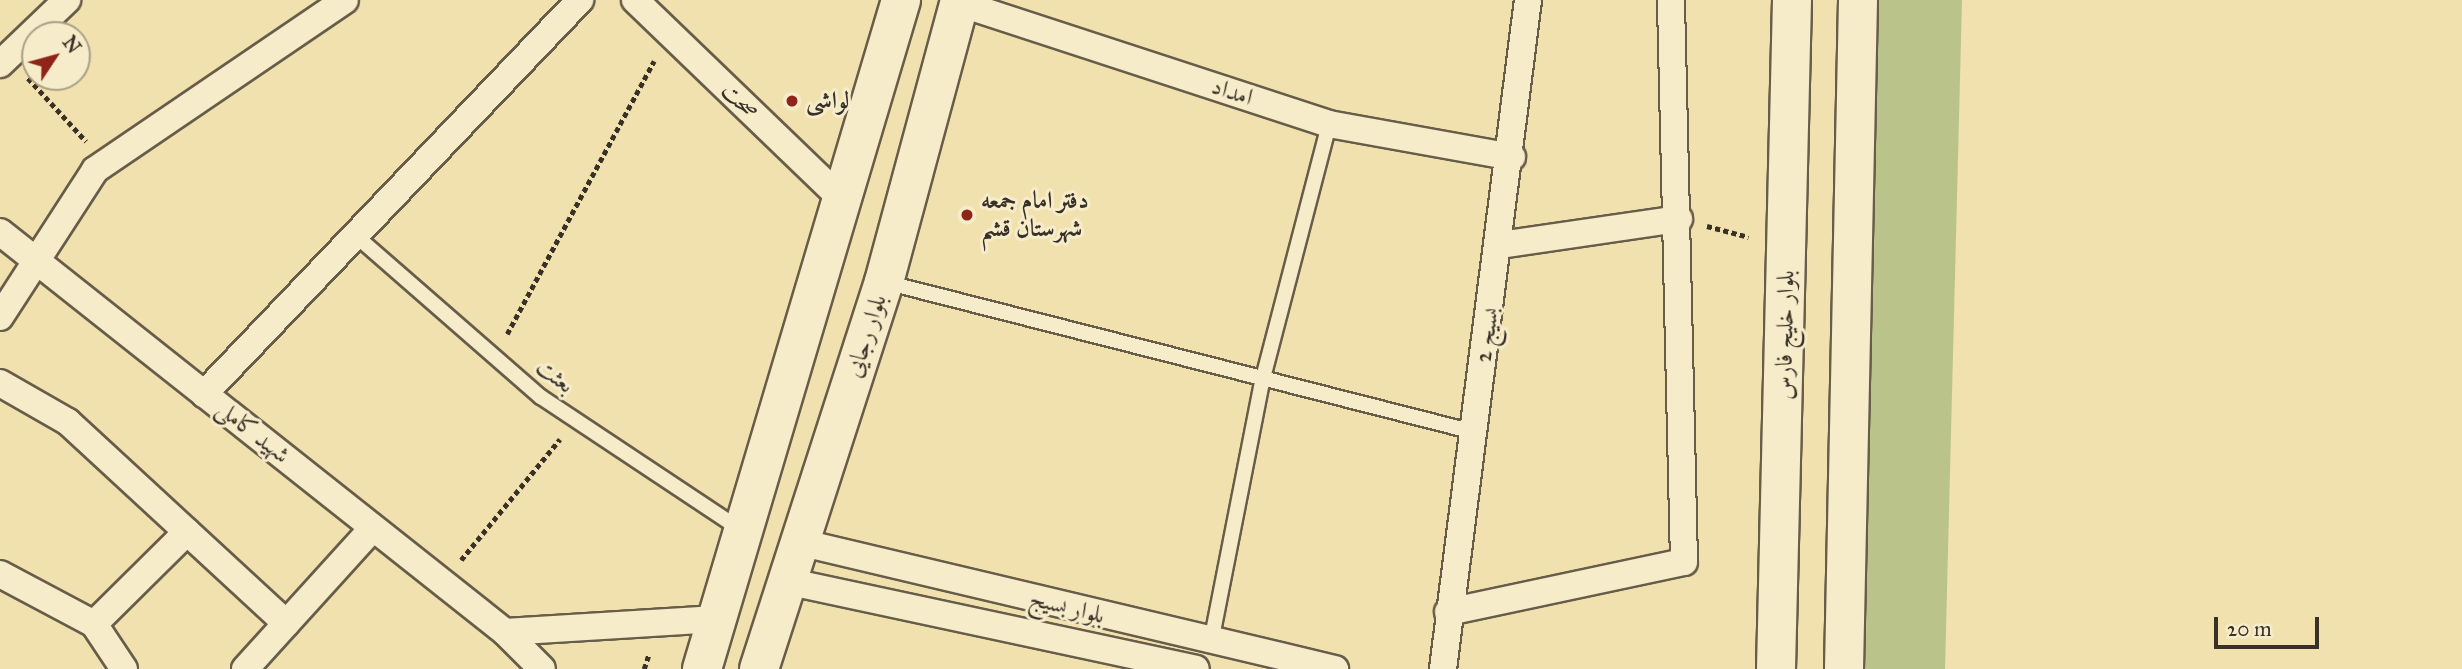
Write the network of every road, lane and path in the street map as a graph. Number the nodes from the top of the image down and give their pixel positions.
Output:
1 (67, 0) edge
2 (345, 0) edge
3 (580, 0) edge
4 (635, 0) edge
5 (901, 0) edge
6 (1528, 0) edge
7 (1671, 0) edge
8 (1792, 0) edge
9 (1858, 0) edge
10 (956, 1) edge
11 (669, 33) junction
12 (4, 60) edge
13 (1329, 124) junction
14 (1512, 157) junction
15 (106, 162) junction
16 (845, 202) junction
17 (1679, 219) junction
18 (0, 232) edge
19 (355, 236) junction
20 (1500, 245) junction
21 (1787, 247) junction
22 (38, 262) junction
23 (884, 282) junction
24 (0, 317) edge
25 (495, 357) junction
26 (1263, 378) junction
27 (0, 383) edge
28 (204, 394) junction
29 (576, 419) junction
30 (1474, 432) junction
31 (373, 528) junction
32 (187, 532) junction
33 (744, 532) junction
34 (799, 542) junction
35 (0, 574) edge
36 (786, 581) junction
37 (443, 583) junction
38 (1448, 612) junction
39 (717, 620) junction
40 (286, 623) junction
41 (94, 624) junction
42 (505, 632) junction
43 (1211, 642) junction
44 (124, 669) edge
45 (245, 669) edge
46 (542, 669) edge
47 (702, 669) edge
48 (759, 669) edge
49 (1196, 669) edge
50 (1335, 669) edge
51 (1443, 669) edge
52 (1776, 669) edge
53 (1844, 669) edge

1 - 12 street
2 - 15 street
3 - 19 street
4 - 11 street, صحت
5 - 16 main road
6 - 14 street, بسیج 2
7 - 17 street
8 - 21 main road, بلوار خلیج فارس
9 - 53 main road
10 - 13 street, امداد
10 - 23 main road, بلوار رجایی
11 - 16 street, صحت
11 - 25 path
12 - 15 path
13 - 14 street, امداد
13 - 26 lane
14 - 20 street, بسیج 2
15 - 22 street
16 - 33 main road
17 - 20 street
17 - 21 path
17 - 38 street
18 - 22 street, شهید کاملی
19 - 25 lane, بعثت
19 - 28 street
20 - 30 street, بسیج 2
21 - 52 main road, بلوار خلیج فارس
22 - 24 street
22 - 28 street, شهید کاملی
23 - 26 lane
23 - 34 main road, بلوار رجایی
25 - 29 lane, بعثت
26 - 30 lane
26 - 43 lane
27 - 32 street
28 - 31 street, شهید کاملی
29 - 33 lane, بعثت
29 - 37 path
30 - 38 street, بسیج 2
31 - 37 street, شهید کاملی
31 - 40 street
32 - 40 street
32 - 41 street
33 - 39 main road
34 - 36 main road, بلوار رجایی
34 - 43 street, بلوار بسیج
35 - 41 street
36 - 48 main road, بلوار رجایی
36 - 49 street, بلوار بسیج
37 - 42 street, شهید کاملی
38 - 51 street, بسیج 2
39 - 42 street
39 - 47 main road
40 - 45 street
41 - 44 street
42 - 46 street, شهید کاملی
43 - 50 street, بلوار بسیج

